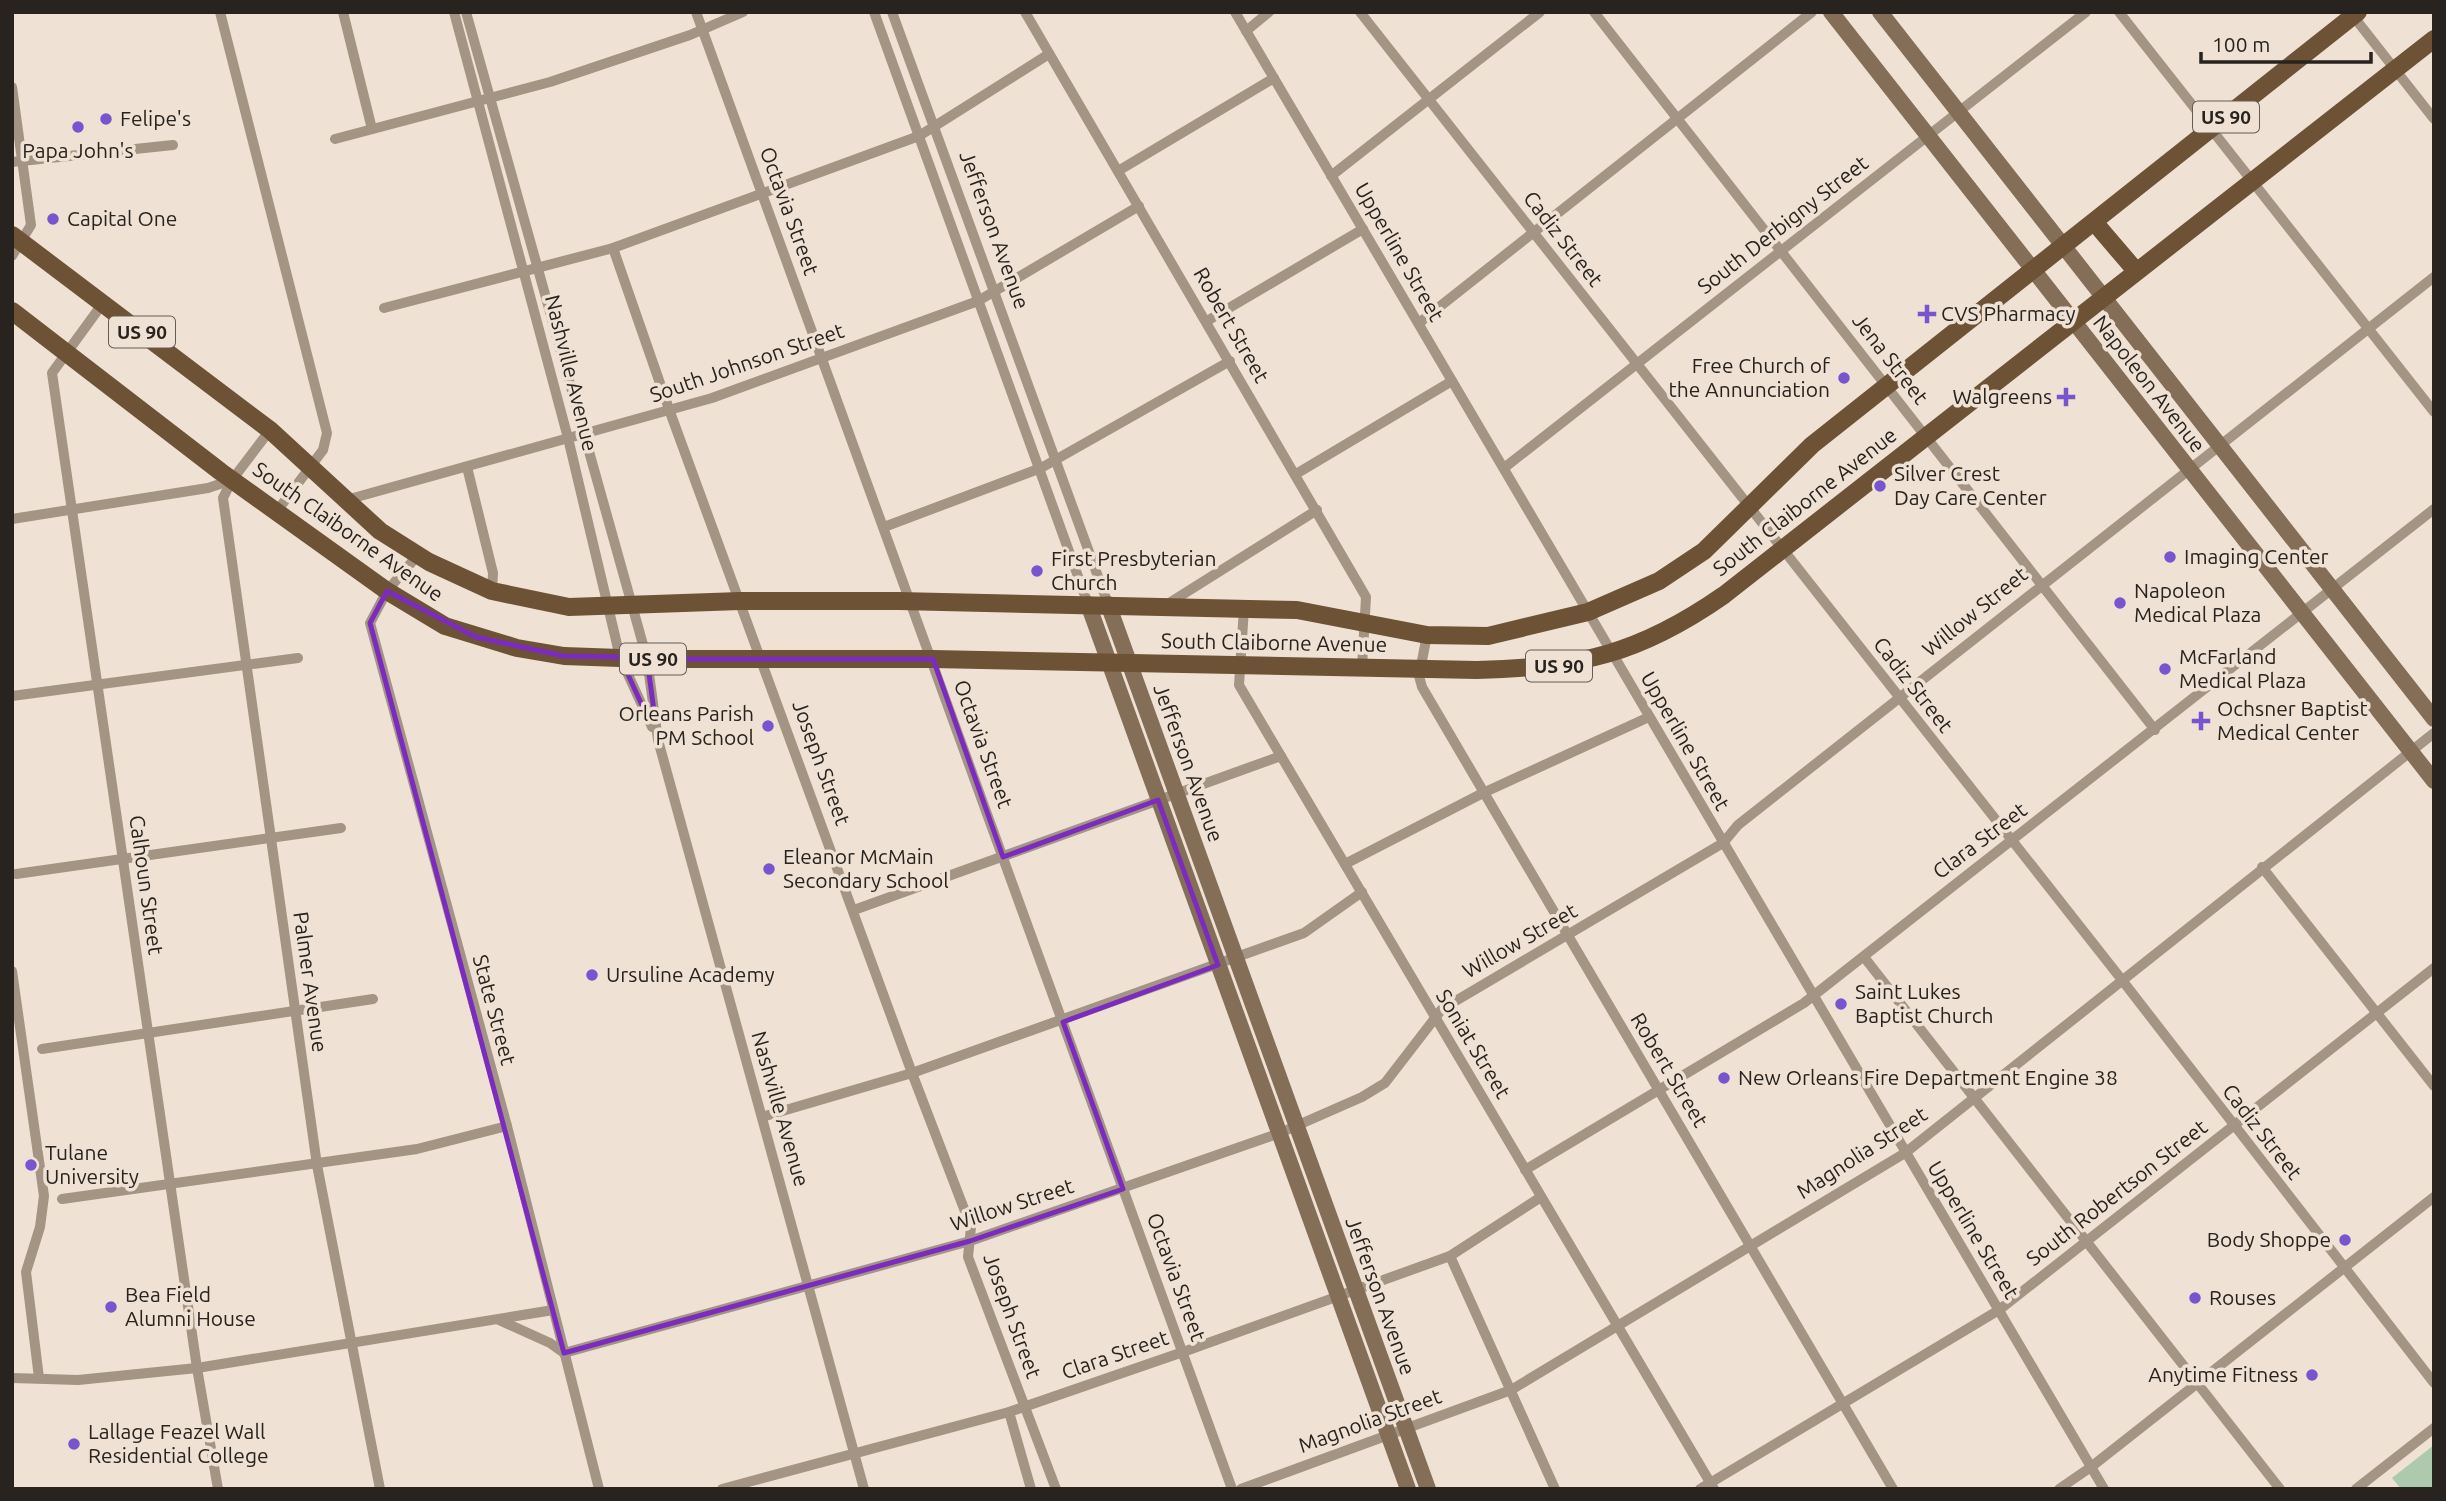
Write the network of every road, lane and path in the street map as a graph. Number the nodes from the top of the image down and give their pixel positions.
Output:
1 (220, 12) edge
2 (342, 12) edge
3 (454, 12) edge
4 (466, 12) edge
5 (696, 12) edge
6 (743, 12) edge
7 (874, 12) edge
8 (892, 12) edge
9 (1235, 12) edge
10 (1269, 12) edge
11 (1360, 12) edge
12 (1540, 12) edge
13 (1594, 12) edge
14 (1812, 12) edge
15 (1831, 12) edge
16 (1880, 12) edge
17 (2086, 12) edge
18 (2119, 12) edge
19 (1029, 13) edge
20 (2354, 14) edge
21 (702, 29) junction
22 (1246, 31) junction
23 (2434, 39) edge
24 (1049, 54) junction
25 (2395, 70) junction
26 (1274, 78) junction
27 (12, 87) edge
28 (484, 98) junction
29 (1427, 100) junction
30 (1958, 111) junction
31 (1677, 117) junction
32 (2434, 119) edge
33 (933, 125) junction
34 (2211, 128) junction
35 (372, 129) junction
36 (1928, 135) junction
37 (919, 136) junction
38 (335, 138) dead end
39 (173, 145) dead end
40 (18, 162) edge
41 (1118, 171) junction
42 (1331, 176) junction
43 (2252, 181) junction
44 (763, 192) junction
45 (1139, 206) junction
46 (2095, 223) junction
47 (1363, 229) junction
48 (1533, 233) junction
49 (16, 245) edge
50 (2066, 247) junction
51 (613, 248) junction
52 (1781, 251) junction
53 (530, 268) junction
54 (2035, 271) junction
55 (2136, 271) junction
56 (2434, 277) edge
57 (993, 291) junction
58 (2105, 295) junction
59 (978, 301) junction
60 (103, 303) junction
61 (384, 308) dead end
62 (12, 311) edge
63 (1207, 321) junction
64 (2073, 321) junction
65 (1419, 323) junction
66 (2368, 328) junction
67 (66, 351) junction
68 (822, 358) junction
69 (1230, 361) junction
70 (1637, 364) junction
71 (1452, 381) junction
72 (1886, 387) junction
73 (670, 412) junction
74 (2434, 412) edge
75 (270, 430) junction
76 (583, 434) junction
77 (1925, 436) junction
78 (568, 438) junction
79 (2220, 445) junction
80 (1054, 461) junction
81 (312, 465) junction
82 (467, 467) junction
83 (1041, 468) junction
84 (1504, 468) junction
85 (2190, 469) junction
86 (1296, 474) junction
87 (232, 480) junction
88 (346, 500) junction
89 (1750, 506) junction
90 (2434, 509) edge
91 (72, 510) junction
92 (1317, 510) junction
93 (277, 511) junction
94 (12, 519) edge
95 (884, 527) junction
96 (1783, 550) junction
97 (417, 556) junction
98 (2039, 585) junction
99 (2333, 589) junction
100 (387, 591) junction
101 (492, 591) junction
102 (740, 601) junction
103 (910, 601) junction
104 (1088, 604) junction
105 (1108, 604) junction
106 (632, 605) junction
107 (607, 606) junction
108 (1165, 606) junction
109 (1244, 608) junction
110 (1588, 612) junction
111 (2302, 613) junction
112 (1364, 623) junction
113 (1427, 635) junction
114 (1612, 654) junction
115 (620, 657) junction
116 (298, 658) dead end
117 (646, 659) junction
118 (762, 659) junction
119 (933, 659) junction
120 (1108, 662) junction
121 (1130, 663) junction
122 (245, 664) junction
123 (1241, 666) junction
124 (1362, 668) junction
125 (1420, 669) junction
126 (97, 684) junction
127 (12, 696) edge
128 (1899, 698) junction
129 (1649, 717) junction
130 (2434, 719) edge
131 (2155, 730) junction
132 (2434, 733) edge
133 (658, 740) junction
134 (2410, 751) junction
135 (1281, 756) junction
136 (2434, 781) edge
137 (1483, 793) junction
138 (1177, 794) junction
139 (1158, 800) junction
140 (341, 828) dead end
141 (269, 838) junction
142 (2011, 840) junction
143 (1723, 843) junction
144 (1003, 857) junction
145 (122, 858) junction
146 (1345, 864) junction
147 (2262, 867) junction
148 (16, 874) dead end
149 (1362, 892) junction
150 (854, 910) junction
151 (1567, 936) junction
152 (1864, 957) junction
153 (1236, 959) junction
154 (1219, 965) junction
155 (2434, 968) edge
156 (12, 971) edge
157 (2122, 980) junction
158 (1813, 995) junction
159 (373, 999) dead end
160 (15, 1009) edge
161 (295, 1011) junction
162 (2376, 1012) junction
163 (1436, 1019) junction
164 (1063, 1022) junction
165 (148, 1033) junction
166 (42, 1049) dead end
167 (912, 1073) junction
168 (2434, 1086) edge
169 (1659, 1091) junction
170 (1975, 1098) junction
171 (762, 1117) junction
172 (507, 1126) junction
173 (1296, 1126) junction
174 (2233, 1126) junction
175 (1280, 1133) junction
176 (1905, 1153) junction
177 (317, 1165) junction
178 (1525, 1170) junction
179 (170, 1185) junction
180 (1123, 1189) junction
181 (1541, 1197) junction
182 (2434, 1197) edge
183 (62, 1199) dead end
184 (970, 1241) junction
185 (2086, 1241) junction
186 (1751, 1245) junction
187 (1450, 1256) junction
188 (2343, 1267) junction
189 (809, 1286) junction
190 (1347, 1293) junction
191 (553, 1310) junction
192 (1999, 1310) junction
193 (499, 1320) junction
194 (1618, 1326) junction
195 (354, 1344) junction
196 (1183, 1352) junction
197 (564, 1353) junction
198 (197, 1368) junction
199 (12, 1378) edge
200 (39, 1378) junction
201 (2198, 1383) junction
202 (2434, 1383) edge
203 (1511, 1390) junction
204 (1843, 1403) junction
205 (1025, 1407) junction
206 (1009, 1412) junction
207 (1407, 1428) junction
208 (2434, 1428) edge
209 (1389, 1435) junction
210 (855, 1454) junction
211 (2091, 1467) junction
212 (1708, 1487) edge
213 (218, 1489) edge
214 (380, 1489) edge
215 (598, 1489) edge
216 (722, 1489) edge
217 (864, 1489) edge
218 (1031, 1489) edge
219 (1056, 1489) edge
220 (1232, 1489) edge
221 (1241, 1489) edge
222 (1408, 1489) edge
223 (1428, 1489) edge
224 (1556, 1489) edge
225 (1893, 1489) edge
226 (2059, 1489) edge
227 (2104, 1489) edge
228 (2280, 1489) edge
229 (2356, 1489) edge

1 - 81 street
2 - 35 street
3 - 28 street, Nashville Avenue
4 - 28 street, Nashville Avenue
5 - 21 street, Octavia Street
6 - 21 street
7 - 37 street, Jefferson Avenue
8 - 33 street, Jefferson Avenue
9 - 22 street, Upperline Street
10 - 22 street
11 - 29 street, Cadiz Street
12 - 29 street
13 - 31 street, Jena Street
14 - 31 street
15 - 36 street, Napoleon Avenue
16 - 30 street, Napoleon Avenue
17 - 30 street, South Derbigny Street
18 - 34 street
19 - 24 street, Robert Street
20 - 25 street
20 - 34 main road, South Claiborne Avenue / US 90
21 - 28 street
21 - 44 street, Octavia Street
22 - 26 street, Upperline Street
23 - 25 main road, South Claiborne Avenue / US 90
24 - 33 street
24 - 41 street, Robert Street
25 - 32 street
25 - 43 main road, South Claiborne Avenue / US 90
26 - 41 street
26 - 42 street, Upperline Street
27 - 40 street
28 - 35 street
28 - 53 street, Nashville Avenue
29 - 42 street
29 - 48 street, Cadiz Street
30 - 36 street, South Derbigny Street
30 - 50 street, Napoleon Avenue
31 - 48 street
31 - 52 street, Jena Street
33 - 37 street
33 - 57 street, Jefferson Avenue
34 - 43 street
34 - 46 main road, South Claiborne Avenue / US 90
35 - 38 street
36 - 52 street, South Derbigny Street
36 - 54 street, Napoleon Avenue
37 - 44 street
37 - 59 street, Jefferson Avenue
39 - 40 street
40 - 49 street
41 - 45 street, Robert Street
42 - 47 street, Upperline Street
43 - 55 main road, South Claiborne Avenue / US 90
43 - 66 street
44 - 51 street
44 - 68 street, Octavia Street
45 - 57 street, South Johnson Street
45 - 63 street, Robert Street
46 - 50 main road, South Claiborne Avenue / US 90
46 - 55 main road
47 - 63 street
47 - 65 street, Upperline Street
48 - 65 street
48 - 70 street, Cadiz Street
49 - 60 main road, South Claiborne Avenue / US 90
50 - 54 main road, South Claiborne Avenue / US 90
50 - 58 street, Napoleon Avenue
51 - 53 street
51 - 73 street, Joseph Street
52 - 70 street, South Derbigny Street
52 - 72 street, Jena Street
53 - 61 street
53 - 76 street, Nashville Avenue
53 - 78 street, Nashville Avenue
54 - 64 street, Napoleon Avenue
54 - 72 main road, South Claiborne Avenue / US 90
55 - 58 main road, South Claiborne Avenue / US 90
56 - 66 street, Willow Street
57 - 59 street, South Johnson Street
57 - 80 street, Jefferson Avenue
58 - 64 main road, South Claiborne Avenue / US 90
58 - 79 street, Napoleon Avenue
59 - 68 street, South Johnson Street
59 - 83 street, Jefferson Avenue
60 - 67 street, Calhoun Street
60 - 75 main road, South Claiborne Avenue / US 90
62 - 67 main road, South Claiborne Avenue / US 90
63 - 69 street, Robert Street
64 - 77 main road, South Claiborne Avenue / US 90
64 - 85 street, Napoleon Avenue
65 - 71 street, Upperline Street
66 - 74 street
66 - 79 street, Willow Street
67 - 87 main road, South Claiborne Avenue / US 90
67 - 91 street, Calhoun Street
68 - 73 street, South Johnson Street
68 - 95 street, Octavia Street
69 - 80 street
69 - 86 street, Robert Street
70 - 84 street, South Derbigny Street
70 - 89 street, Cadiz Street
71 - 84 street, Upperline Street
71 - 86 street
72 - 77 street, Jena Street
72 - 89 main road, South Claiborne Avenue / US 90
73 - 76 street, South Johnson Street
73 - 102 street, Joseph Street
75 - 81 main road, South Claiborne Avenue / US 90
75 - 87 street
76 - 78 street, South Johnson Street
76 - 106 street, Nashville Avenue
77 - 96 main road, South Claiborne Avenue / US 90
77 - 98 street, Jena Street
78 - 82 street, South Johnson Street
78 - 107 street, Nashville Avenue
79 - 85 street, Willow Street
79 - 99 street, Napoleon Avenue
80 - 83 street
80 - 105 street, Jefferson Avenue
81 - 88 main road, South Claiborne Avenue / US 90
81 - 93 street
82 - 88 street, South Johnson Street
82 - 101 street
83 - 95 street
83 - 104 street, Jefferson Avenue
84 - 110 street, Upperline Street
85 - 98 street, Willow Street
85 - 111 street, Napoleon Avenue
86 - 92 street, Robert Street
87 - 91 street
87 - 93 main road, South Claiborne Avenue / US 90
87 - 122 street, Palmer Avenue
88 - 97 main road, South Claiborne Avenue / US 90
89 - 96 street, Cadiz Street
89 - 110 main road, South Claiborne Avenue / US 90
90 - 99 street, Clara Street
91 - 94 street
91 - 126 street, Calhoun Street
92 - 108 street
92 - 112 street, Robert Street
93 - 100 main road, South Claiborne Avenue / US 90
95 - 103 street, Octavia Street
96 - 114 main road, South Claiborne Avenue / US 90
96 - 128 street, Cadiz Street
97 - 100 street, State Street
97 - 101 main road, South Claiborne Avenue / US 90
98 - 128 street, Willow Street
98 - 131 street, Jena Street
99 - 111 street, Clara Street
99 - 130 street, Napoleon Avenue
100 - 115 main road, South Claiborne Avenue / US 90
100 - 172 street, State Street
101 - 107 main road, South Claiborne Avenue / US 90
102 - 103 main road, South Claiborne Avenue / US 90
102 - 106 main road, South Claiborne Avenue / US 90
102 - 118 street, Joseph Street
103 - 104 main road, South Claiborne Avenue / US 90
103 - 119 street, Octavia Street
104 - 105 main road, South Claiborne Avenue / US 90
104 - 120 street, Jefferson Avenue
105 - 108 main road, South Claiborne Avenue / US 90
105 - 121 street, Jefferson Avenue
106 - 107 main road, South Claiborne Avenue / US 90
106 - 117 street, Nashville Avenue
107 - 115 street, Nashville Avenue
108 - 109 main road, South Claiborne Avenue / US 90
109 - 112 main road, South Claiborne Avenue / US 90
109 - 123 street, Soniat Street
110 - 113 main road, South Claiborne Avenue / US 90
110 - 114 street, Upperline Street
111 - 131 street, Clara Street
111 - 134 street, Napoleon Avenue
112 - 113 main road, South Claiborne Avenue / US 90
112 - 124 street, Robert Street
113 - 125 street
114 - 125 main road, South Claiborne Avenue / US 90
114 - 129 street, Upperline Street
115 - 117 main road, South Claiborne Avenue / US 90
115 - 133 street, Nashville Avenue
116 - 122 street
117 - 118 main road, South Claiborne Avenue / US 90
117 - 133 street, Nashville Avenue
118 - 119 main road, South Claiborne Avenue / US 90
118 - 150 street, Joseph Street
119 - 120 main road, South Claiborne Avenue / US 90
119 - 144 street, Octavia Street
120 - 121 main road, South Claiborne Avenue / US 90
120 - 139 street, Jefferson Avenue
121 - 123 main road, South Claiborne Avenue / US 90
121 - 138 street, Jefferson Avenue
122 - 126 street
122 - 141 street, Palmer Avenue
123 - 124 main road, South Claiborne Avenue / US 90
123 - 135 street, Soniat Street
124 - 125 main road, South Claiborne Avenue / US 90
125 - 137 street, Robert Street
126 - 127 street
126 - 145 street, Calhoun Street
128 - 142 street, Cadiz Street
128 - 143 street, Willow Street
129 - 137 street
129 - 143 street, Upperline Street
131 - 142 street, Clara Street
132 - 134 street, Magnolia Street
133 - 171 street, Nashville Avenue
134 - 136 street, Napoleon Avenue
134 - 147 street, Magnolia Street
135 - 138 street
135 - 146 street, Soniat Street
137 - 146 street
137 - 151 street, Robert Street
138 - 139 street
138 - 153 street, Jefferson Avenue
139 - 144 street
139 - 154 street, Jefferson Avenue
140 - 141 street
141 - 145 street
141 - 161 street, Palmer Avenue
142 - 152 street, Clara Street
142 - 157 street, Cadiz Street
143 - 151 street, Willow Street
143 - 158 street, Upperline Street
144 - 150 street
144 - 164 street, Octavia Street
145 - 148 street
145 - 165 street, Calhoun Street
146 - 149 street, Soniat Street
147 - 157 street, Magnolia Street
147 - 162 street
149 - 153 street
149 - 163 street, Soniat Street
150 - 167 street, Joseph Street
151 - 163 street, Willow Street
151 - 169 street, Robert Street
152 - 158 street, Clara Street
152 - 170 street
153 - 154 street
153 - 173 street, Jefferson Avenue
154 - 164 street
154 - 175 street, Jefferson Avenue
155 - 162 street, South Robertson Street
156 - 160 street
157 - 170 street, Magnolia Street
157 - 174 street, Cadiz Street
158 - 169 street, Clara Street
158 - 176 street, Upperline Street
159 - 161 street
160 - 200 street
161 - 165 street
161 - 177 street, Palmer Avenue
162 - 168 street
162 - 174 street, South Robertson Street
163 - 173 street, Willow Street
163 - 178 street, Soniat Street
164 - 167 street
164 - 180 street, Octavia Street
165 - 166 street
165 - 179 street, Calhoun Street
167 - 171 street
167 - 184 street, Joseph Street
169 - 178 street, Clara Street
169 - 186 street, Robert Street
170 - 176 street, Magnolia Street
170 - 185 street
171 - 189 street, Nashville Avenue
172 - 177 street
172 - 191 street, State Street
173 - 175 street, Willow Street
173 - 190 street, Jefferson Avenue
174 - 185 street, South Robertson Street
174 - 188 street, Cadiz Street
175 - 180 street, Willow Street
175 - 190 street, Jefferson Avenue
176 - 186 street, Magnolia Street
176 - 192 street, Upperline Street
177 - 179 street
177 - 195 street, Palmer Avenue
178 - 181 street, Soniat Street
179 - 183 street
179 - 198 street, Calhoun Street
180 - 184 street, Willow Street
180 - 196 street, Octavia Street
181 - 187 street, Clara Street
181 - 194 street, Soniat Street
182 - 188 street
184 - 189 street, Willow Street
184 - 205 street, Joseph Street
185 - 192 street, South Robertson Street
185 - 201 street
186 - 194 street, Magnolia Street
186 - 204 street, Robert Street
187 - 190 street, Clara Street
187 - 203 street
188 - 201 street
188 - 202 street, Cadiz Street
189 - 197 street, Willow Street
189 - 210 street, Nashville Avenue
190 - 196 street, Clara Street
190 - 207 street, Jefferson Avenue
190 - 209 street, Jefferson Avenue
191 - 193 street
191 - 197 street, State Street
192 - 204 street, South Robertson Street
192 - 211 street, Upperline Street
193 - 195 street
193 - 197 street
194 - 203 street, Magnolia Street
194 - 212 street, Soniat Street
195 - 198 street
195 - 214 street, Palmer Avenue
196 - 205 street, Clara Street
196 - 220 street, Octavia Street
197 - 215 street, State Street
198 - 200 street
198 - 213 street, Calhoun Street
199 - 200 street
201 - 211 street
201 - 228 street
203 - 207 street, Magnolia Street
203 - 224 street
204 - 212 street, South Robertson Street
204 - 225 street, Robert Street
205 - 206 street, Clara Street
205 - 219 street, Joseph Street
206 - 210 street, Clara Street
206 - 218 street
207 - 209 street, Magnolia Street
207 - 223 street, Jefferson Avenue
208 - 229 street
209 - 221 street, Magnolia Street
209 - 222 street, Jefferson Avenue
210 - 216 street, Clara Street
210 - 217 street, Nashville Avenue
211 - 226 street
211 - 227 street, Upperline Street

